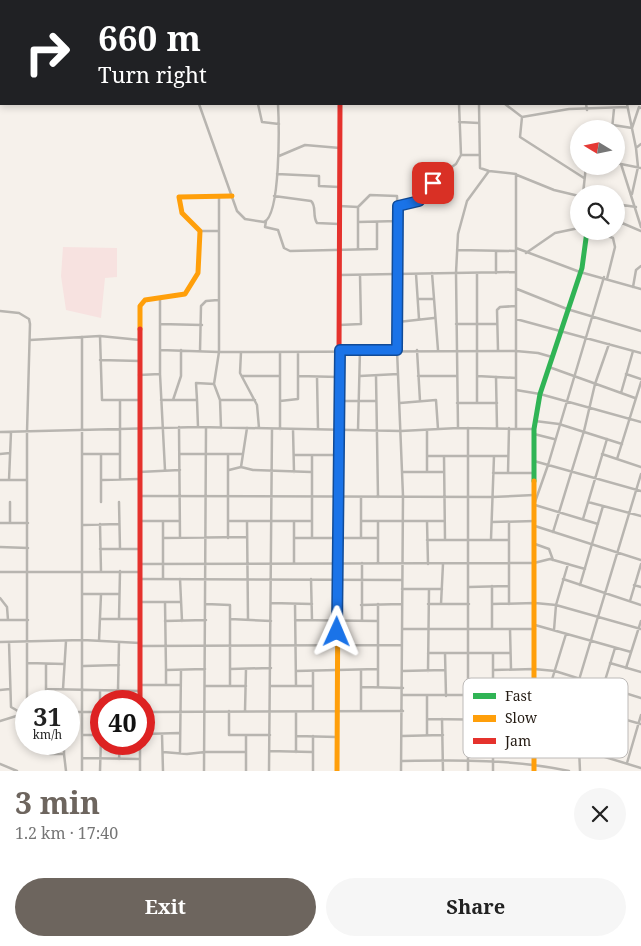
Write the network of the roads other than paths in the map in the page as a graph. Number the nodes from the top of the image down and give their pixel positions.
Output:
1 (199, 105) edge
2 (258, 105) edge
3 (278, 105) edge
4 (340, 105) edge
5 (459, 105) edge
6 (479, 105) edge
7 (506, 105) edge
8 (586, 105) edge
9 (627, 106) edge
10 (641, 108) edge
11 (614, 109) junction
12 (587, 110) junction
13 (522, 117) junction
14 (613, 120) edge
15 (459, 122) junction
16 (479, 122) junction
17 (278, 124) junction
18 (625, 128) edge
19 (632, 128) junction
20 (641, 144) edge
21 (340, 148) junction
22 (636, 148) junction
23 (479, 155) junction
24 (279, 156) junction
25 (461, 156) junction
26 (625, 165) edge
27 (639, 168) edge
28 (489, 171) junction
29 (277, 174) junction
30 (516, 174) junction
31 (584, 175) edge
32 (625, 175) edge
33 (584, 178) junction
34 (584, 185) edge
35 (339, 187) junction
36 (570, 194) edge
37 (632, 194) junction
38 (219, 196) junction
39 (232, 196) junction
40 (274, 196) junction
41 (339, 206) junction
42 (398, 206) junction
43 (625, 206) edge
44 (358, 207) junction
45 (636, 207) junction
46 (639, 213) edge
47 (266, 222) junction
48 (358, 222) junction
49 (377, 222) junction
50 (398, 222) junction
51 (339, 224) junction
52 (625, 224) edge
53 (641, 227) edge
54 (200, 230) junction
55 (570, 230) edge
56 (641, 231) edge
57 (219, 232) junction
58 (586, 240) edge
59 (612, 240) edge
60 (358, 249) junction
61 (516, 249) junction
62 (340, 250) junction
63 (457, 250) junction
64 (496, 251) junction
65 (526, 253) junction
66 (641, 266) edge
67 (456, 272) junction
68 (516, 272) junction
69 (580, 272) junction
70 (432, 273) junction
71 (477, 273) junction
72 (496, 273) junction
73 (399, 274) junction
74 (416, 274) junction
75 (339, 275) junction
76 (360, 275) junction
77 (606, 278) junction
78 (633, 287) junction
79 (516, 289) junction
80 (641, 289) edge
81 (160, 299) junction
82 (433, 299) junction
83 (218, 300) junction
84 (418, 300) junction
85 (516, 306) junction
86 (567, 309) junction
87 (0, 311) edge
88 (593, 316) junction
89 (434, 318) junction
90 (419, 319) junction
91 (516, 319) junction
92 (398, 322) junction
93 (160, 324) junction
94 (456, 324) junction
95 (478, 324) junction
96 (497, 324) junction
97 (202, 325) junction
98 (339, 325) junction
99 (641, 331) edge
100 (560, 332) junction
101 (100, 336) junction
102 (82, 337) junction
103 (585, 338) junction
104 (140, 340) junction
105 (29, 341) junction
106 (609, 344) junction
107 (160, 350) junction
108 (181, 350) junction
109 (340, 350) junction
110 (360, 350) junction
111 (397, 350) junction
112 (417, 350) junction
113 (438, 350) junction
114 (456, 350) junction
115 (478, 350) junction
116 (498, 350) junction
117 (516, 350) junction
118 (633, 350) junction
119 (200, 351) junction
120 (219, 352) junction
121 (240, 352) junction
122 (280, 352) junction
123 (298, 352) junction
124 (641, 353) edge
125 (552, 358) junction
126 (100, 360) junction
127 (140, 361) junction
128 (549, 367) junction
129 (160, 374) junction
130 (398, 374) junction
131 (626, 374) junction
132 (139, 375) junction
133 (242, 376) junction
134 (280, 376) junction
135 (298, 376) junction
136 (360, 376) junction
137 (376, 376) junction
138 (418, 376) junction
139 (457, 376) junction
140 (477, 376) junction
141 (317, 377) junction
142 (339, 377) junction
143 (496, 377) junction
144 (574, 377) junction
145 (516, 378) junction
146 (641, 381) edge
147 (214, 384) junction
148 (595, 384) junction
149 (516, 390) junction
150 (621, 393) junction
151 (540, 394) junction
152 (635, 398) junction
153 (102, 400) junction
154 (139, 400) junction
155 (161, 400) junction
156 (173, 400) junction
157 (197, 400) junction
158 (220, 400) junction
159 (255, 400) junction
160 (280, 401) junction
161 (376, 401) junction
162 (420, 401) junction
163 (567, 401) junction
164 (338, 402) junction
165 (359, 402) junction
166 (457, 402) junction
167 (400, 403) junction
168 (478, 403) junction
169 (496, 403) junction
170 (590, 408) junction
171 (630, 419) junction
172 (535, 421) junction
173 (641, 422) edge
174 (559, 424) junction
175 (179, 427) junction
176 (198, 427) junction
177 (206, 427) junction
178 (221, 428) junction
179 (247, 428) junction
180 (259, 428) junction
181 (272, 428) junction
182 (458, 428) junction
183 (468, 428) junction
184 (497, 428) junction
185 (509, 428) junction
186 (516, 428) junction
187 (162, 429) junction
188 (280, 429) junction
189 (293, 429) junction
190 (318, 429) junction
191 (338, 429) junction
192 (438, 429) junction
193 (140, 430) junction
194 (358, 430) junction
195 (377, 430) junction
196 (427, 430) junction
197 (120, 431) junction
198 (401, 431) junction
199 (584, 431) junction
200 (0, 432) edge
201 (11, 432) junction
202 (27, 432) junction
203 (83, 432) junction
204 (534, 432) junction
205 (555, 439) junction
206 (607, 439) junction
207 (622, 444) junction
208 (10, 453) junction
209 (0, 454) edge
210 (83, 454) junction
211 (101, 454) junction
212 (120, 454) junction
213 (180, 454) junction
214 (228, 454) junction
215 (243, 454) junction
216 (602, 454) junction
217 (205, 455) junction
218 (294, 455) junction
219 (312, 455) junction
220 (338, 455) junction
221 (428, 456) junction
222 (444, 456) junction
223 (468, 456) junction
224 (494, 456) junction
225 (508, 456) junction
226 (617, 459) junction
227 (534, 461) junction
228 (548, 465) junction
229 (241, 467) junction
230 (641, 467) edge
231 (165, 470) junction
232 (180, 470) junction
233 (228, 470) junction
234 (272, 471) junction
235 (571, 471) junction
236 (139, 472) junction
237 (294, 472) junction
238 (312, 472) junction
239 (402, 472) junction
240 (427, 472) junction
241 (444, 472) junction
242 (493, 473) junction
243 (508, 473) junction
244 (533, 473) junction
245 (641, 474) edge
246 (594, 477) junction
247 (120, 479) junction
248 (139, 479) junction
249 (0, 480) edge
250 (10, 480) junction
251 (28, 480) junction
252 (102, 480) junction
253 (636, 490) junction
254 (641, 492) edge
255 (140, 496) junction
256 (206, 496) junction
257 (229, 496) junction
258 (403, 496) junction
259 (444, 496) junction
260 (180, 497) junction
261 (312, 497) junction
262 (337, 497) junction
263 (361, 497) junction
264 (378, 497) junction
265 (468, 497) junction
266 (492, 497) junction
267 (272, 498) junction
268 (535, 501) junction
269 (10, 502) dead end
270 (101, 502) dead end
271 (119, 502) dead end
272 (588, 502) junction
273 (603, 506) junction
274 (560, 511) junction
275 (629, 513) junction
276 (641, 516) edge
277 (583, 519) junction
278 (378, 520) junction
279 (140, 521) junction
280 (163, 521) junction
281 (180, 521) junction
282 (228, 521) junction
283 (247, 521) junction
284 (272, 521) junction
285 (294, 521) junction
286 (312, 521) junction
287 (361, 521) junction
288 (403, 521) junction
289 (444, 521) junction
290 (427, 522) junction
291 (492, 522) junction
292 (0, 523) edge
293 (10, 523) junction
294 (28, 523) junction
295 (510, 523) junction
296 (83, 524) junction
297 (100, 524) junction
298 (119, 524) junction
299 (535, 524) junction
300 (598, 524) junction
301 (553, 532) junction
302 (246, 537) junction
303 (312, 537) junction
304 (163, 538) junction
305 (180, 538) junction
306 (205, 538) junction
307 (228, 538) junction
308 (294, 538) junction
309 (337, 538) junction
310 (361, 538) junction
311 (378, 538) junction
312 (445, 539) junction
313 (468, 539) junction
314 (491, 539) junction
315 (428, 540) junction
316 (509, 540) junction
317 (535, 544) junction
318 (592, 544) junction
319 (0, 547) edge
320 (28, 548) junction
321 (100, 548) junction
322 (120, 549) junction
323 (140, 549) junction
324 (617, 553) junction
325 (553, 560) junction
326 (509, 562) junction
327 (641, 562) edge
328 (206, 563) junction
329 (272, 563) junction
330 (294, 563) junction
331 (336, 563) junction
332 (362, 563) junction
333 (378, 563) junction
334 (469, 563) junction
335 (534, 563) junction
336 (140, 564) junction
337 (163, 564) junction
338 (246, 564) junction
339 (402, 564) junction
340 (428, 564) junction
341 (443, 564) junction
342 (568, 564) junction
343 (585, 569) junction
344 (0, 572) edge
345 (83, 572) junction
346 (101, 572) junction
347 (120, 572) junction
348 (140, 572) junction
349 (28, 573) junction
350 (139, 579) junction
351 (163, 579) junction
352 (180, 579) junction
353 (206, 579) junction
354 (247, 579) junction
355 (272, 579) junction
356 (311, 579) junction
357 (337, 579) junction
358 (362, 579) junction
359 (563, 579) junction
360 (402, 580) junction
361 (580, 585) junction
362 (634, 585) junction
363 (492, 586) junction
364 (508, 586) junction
365 (469, 587) junction
366 (641, 587) edge
367 (402, 589) junction
368 (429, 589) junction
369 (442, 589) junction
370 (606, 593) junction
371 (83, 594) junction
372 (101, 594) junction
373 (120, 594) junction
374 (0, 598) edge
375 (630, 601) junction
376 (140, 602) junction
377 (165, 602) junction
378 (181, 602) junction
379 (535, 602) junction
380 (272, 603) junction
381 (206, 604) junction
382 (295, 604) junction
383 (312, 604) junction
384 (378, 604) junction
385 (402, 604) junction
386 (428, 604) junction
387 (441, 604) junction
388 (468, 604) junction
389 (492, 604) junction
390 (509, 604) junction
391 (361, 605) junction
392 (641, 605) edge
393 (556, 606) junction
394 (599, 617) junction
395 (100, 619) junction
396 (119, 619) junction
397 (140, 619) junction
398 (230, 619) junction
399 (248, 619) junction
400 (0, 620) edge
401 (8, 620) junction
402 (28, 620) junction
403 (206, 620) junction
404 (295, 620) junction
405 (312, 620) junction
406 (337, 620) junction
407 (165, 621) junction
408 (182, 621) junction
409 (271, 621) junction
410 (362, 621) junction
411 (378, 621) junction
412 (641, 622) edge
413 (535, 627) junction
414 (402, 628) junction
415 (427, 628) junction
416 (469, 628) junction
417 (640, 628) edge
418 (492, 629) junction
419 (510, 629) junction
420 (554, 630) junction
421 (566, 634) junction
422 (83, 640) junction
423 (66, 641) junction
424 (99, 641) junction
425 (0, 642) edge
426 (9, 642) junction
427 (28, 642) junction
428 (119, 642) junction
429 (592, 642) junction
430 (140, 644) junction
431 (165, 645) junction
432 (205, 645) junction
433 (230, 645) junction
434 (271, 645) junction
435 (296, 645) junction
436 (336, 645) junction
437 (378, 645) junction
438 (402, 645) junction
439 (614, 648) junction
440 (631, 652) junction
441 (428, 653) junction
442 (445, 653) junction
443 (468, 653) junction
444 (493, 653) junction
445 (510, 653) junction
446 (28, 663) junction
447 (610, 663) junction
448 (46, 664) junction
449 (64, 664) junction
450 (119, 665) junction
451 (84, 666) junction
452 (271, 668) junction
453 (626, 668) junction
454 (205, 669) junction
455 (230, 669) junction
456 (246, 669) junction
457 (361, 669) junction
458 (378, 669) junction
459 (510, 669) junction
460 (534, 669) junction
461 (166, 670) junction
462 (181, 670) junction
463 (337, 670) junction
464 (445, 670) junction
465 (494, 670) junction
466 (296, 671) junction
467 (313, 671) junction
468 (402, 671) junction
469 (428, 671) junction
470 (555, 671) junction
471 (641, 672) edge
472 (469, 678) edge
473 (494, 678) edge
474 (534, 678) edge
475 (553, 678) edge
476 (574, 678) edge
477 (581, 678) edge
478 (605, 678) edge
479 (166, 685) junction
480 (180, 685) junction
481 (205, 686) junction
482 (230, 686) junction
483 (246, 686) junction
484 (271, 686) junction
485 (296, 686) junction
486 (313, 686) junction
487 (361, 687) junction
488 (378, 687) junction
489 (140, 688) junction
490 (403, 688) junction
491 (10, 689) junction
492 (46, 689) joint
493 (63, 689) junction
494 (0, 690) edge
495 (27, 690) edge
496 (83, 690) junction
497 (90, 690) edge
498 (118, 690) joint
499 (628, 694) edge
500 (403, 695) junction
501 (427, 695) junction
502 (446, 696) junction
503 (463, 696) edge
504 (641, 698) edge
505 (15, 709) edge
506 (246, 710) junction
507 (180, 711) junction
508 (206, 711) junction
509 (229, 711) junction
510 (271, 711) junction
511 (337, 711) junction
512 (361, 711) junction
513 (83, 712) junction
514 (90, 712) edge
515 (155, 712) edge
516 (296, 712) junction
517 (314, 712) junction
518 (403, 712) junction
519 (641, 715) edge
520 (15, 716) edge
521 (427, 719) junction
522 (442, 719) junction
523 (463, 719) edge
524 (0, 721) edge
525 (640, 723) edge
526 (180, 733) junction
527 (155, 734) edge
528 (162, 734) junction
529 (83, 735) junction
530 (90, 735) edge
531 (246, 735) junction
532 (270, 735) junction
533 (427, 735) junction
534 (443, 735) junction
535 (296, 736) junction
536 (313, 736) junction
537 (402, 736) junction
538 (337, 737) junction
539 (269, 751) junction
540 (163, 752) junction
541 (180, 752) junction
542 (205, 752) junction
543 (246, 752) junction
544 (296, 752) junction
545 (312, 752) junction
546 (64, 755) edge
547 (100, 755) edge
548 (119, 755) edge
549 (140, 755) edge
550 (82, 758) junction
551 (100, 758) junction
552 (534, 758) edge
553 (579, 758) edge
554 (609, 758) edge
555 (119, 759) junction
556 (140, 759) junction
557 (468, 759) junction
558 (443, 760) junction
559 (493, 760) junction
560 (402, 761) junction
561 (534, 763) junction
562 (628, 763) junction
563 (0, 764) edge
564 (641, 768) edge
565 (554, 769) edge
566 (17, 771) edge
567 (66, 771) edge
568 (82, 771) edge
569 (100, 771) edge
570 (140, 771) edge
571 (163, 771) edge
572 (204, 771) edge
573 (246, 771) edge
574 (269, 771) edge
575 (312, 771) edge
576 (337, 771) edge
577 (402, 771) edge
578 (443, 771) edge
579 (468, 771) edge
580 (493, 771) edge
581 (534, 771) edge
582 (569, 771) edge
583 (580, 771) edge

1 - 39 street
2 - 17 street
3 - 17 street
4 - 21 street
5 - 15 street
6 - 16 street
7 - 13 street
8 - 12 street
9 - 11 street
9 - 19 street
10 - 19 street
11 - 12 street
11 - 14 street
12 - 13 street
13 - 33 street
15 - 16 street
15 - 25 street
16 - 23 street
17 - 24 street
18 - 19 street
19 - 22 street
20 - 22 street
21 - 24 street
21 - 35 street
22 - 27 street
23 - 25 street
23 - 28 street
24 - 29 street
25 - 42 street
26 - 27 street
27 - 37 street
28 - 30 street
28 - 63 street
29 - 35 street
29 - 40 street
30 - 36 street
30 - 61 street
31 - 33 street
32 - 37 street
33 - 34 street
35 - 41 street
37 - 45 street
38 - 39 street
38 - 54 street
38 - 57 street
39 - 47 street
40 - 47 street
40 - 51 street
41 - 44 street
41 - 51 street
42 - 44 street
42 - 50 street
43 - 45 street
44 - 48 street
45 - 46 street
46 - 53 street
47 - 62 street
48 - 49 street
48 - 60 street
49 - 50 street
49 - 60 street
50 - 73 street
51 - 62 street
52 - 56 street
54 - 57 street
54 - 81 street
55 - 65 street
57 - 83 street
58 - 69 street
59 - 77 street
60 - 62 street
61 - 64 street
61 - 65 street
61 - 68 street
62 - 75 street
63 - 64 street
63 - 67 street
64 - 72 street
65 - 69 street
66 - 78 street
67 - 70 street
67 - 71 street
67 - 94 street
68 - 72 street
68 - 79 street
69 - 77 street
69 - 86 street
70 - 74 street
70 - 82 street
71 - 72 street
71 - 95 street
73 - 74 street
73 - 76 street
73 - 92 street
74 - 84 street
75 - 76 street
75 - 98 street
76 - 98 street
77 - 78 street
77 - 88 street
78 - 80 street
79 - 85 street
79 - 86 street
81 - 93 street
81 - 104 street
82 - 84 street
82 - 89 street
83 - 97 street
83 - 120 street
84 - 90 street
85 - 91 street
85 - 96 street
86 - 88 street
86 - 100 street
87 - 105 street
88 - 99 street
88 - 103 street
89 - 90 street
89 - 113 street
90 - 92 street
91 - 100 street
91 - 117 street
92 - 111 street
93 - 97 street
93 - 107 street
94 - 95 street
94 - 114 street
95 - 96 street
95 - 115 street
96 - 116 street
97 - 119 street
98 - 109 street
100 - 103 street
100 - 125 street
101 - 102 street
101 - 104 street
101 - 126 street
102 - 105 street
102 - 203 street
103 - 106 street
103 - 144 street
104 - 127 street
105 - 202 street
106 - 118 street
106 - 148 street
107 - 108 street
107 - 129 street
108 - 119 street
108 - 156 street
109 - 110 street
109 - 123 street
109 - 142 street
110 - 111 street
110 - 136 street
111 - 112 street
111 - 130 street
112 - 113 street
112 - 138 street
113 - 114 street
114 - 115 street
114 - 139 street
115 - 116 street
115 - 140 street
116 - 117 street
117 - 125 street
117 - 145 street
118 - 124 street
118 - 131 street
119 - 120 street
120 - 121 street
120 - 147 street
121 - 122 street
121 - 133 street
122 - 123 street
122 - 134 street
123 - 135 street
125 - 128 street
126 - 127 street
126 - 153 street
127 - 132 street
128 - 144 street
128 - 151 street
129 - 132 street
129 - 155 street
130 - 137 street
130 - 167 street
131 - 146 street
131 - 150 street
132 - 154 street
133 - 134 street
133 - 159 street
134 - 160 street
135 - 141 street
135 - 160 street
136 - 137 street
136 - 165 street
137 - 161 street
138 - 139 street
138 - 162 street
139 - 166 street
140 - 143 street
140 - 168 street
141 - 142 street
141 - 190 street
142 - 164 street
143 - 145 street
143 - 169 street
144 - 148 street
144 - 163 street
145 - 149 street
146 - 152 street
147 - 157 street
147 - 158 street
148 - 150 street
148 - 170 street
149 - 151 street
149 - 186 street
150 - 152 street
151 - 163 street
151 - 172 street
152 - 171 street
153 - 154 street
153 - 197 street
154 - 193 street
155 - 156 street
155 - 187 street
156 - 157 street
157 - 176 street
158 - 159 street
158 - 178 street
159 - 180 street
160 - 188 street
161 - 165 street
161 - 195 street
162 - 167 street
162 - 192 street
163 - 170 street
163 - 174 street
164 - 165 street
164 - 191 street
165 - 194 street
166 - 168 street
166 - 182 street
167 - 198 street
168 - 169 street
169 - 184 street
170 - 171 street
170 - 199 street
171 - 173 street
171 - 207 street
172 - 174 street
172 - 204 street
174 - 199 street
174 - 205 street
175 - 176 street
175 - 187 street
175 - 213 street
176 - 177 street
177 - 178 street
177 - 217 street
178 - 179 street
179 - 180 street
179 - 215 street
180 - 181 street
181 - 188 street
181 - 234 street
182 - 183 street
182 - 192 street
183 - 184 street
183 - 223 street
184 - 185 street
185 - 186 street
185 - 225 street
186 - 204 street
187 - 193 street
187 - 231 street
188 - 189 street
189 - 190 street
189 - 218 street
190 - 191 street
191 - 194 street
191 - 220 street
192 - 196 street
193 - 197 street
193 - 236 street
194 - 195 street
195 - 198 street
195 - 264 street
196 - 198 street
196 - 221 street
197 - 203 street
197 - 212 street
198 - 239 street
199 - 206 street
199 - 235 street
200 - 201 street
201 - 202 street
201 - 208 street
202 - 203 street
202 - 251 street
203 - 210 street
204 - 205 street
204 - 227 street
205 - 228 street
206 - 207 street
206 - 216 street
207 - 226 street
208 - 209 street
208 - 250 street
210 - 211 street
210 - 296 street
211 - 212 street
211 - 252 street
212 - 247 street
213 - 217 street
213 - 232 street
214 - 215 street
214 - 217 street
214 - 233 street
215 - 229 street
216 - 226 street
216 - 246 street
217 - 256 street
218 - 219 street
218 - 237 street
219 - 220 street
219 - 238 street
220 - 262 street
221 - 222 street
221 - 240 street
222 - 223 street
222 - 241 street
223 - 224 street
223 - 265 street
224 - 225 street
224 - 242 street
225 - 243 street
226 - 230 street
227 - 228 street
227 - 244 street
228 - 235 street
228 - 268 street
229 - 233 street
229 - 234 street
231 - 232 street
231 - 236 street
232 - 260 street
233 - 257 street
234 - 237 street
234 - 267 street
235 - 246 street
235 - 274 street
236 - 248 street
237 - 238 street
238 - 261 street
239 - 240 street
239 - 258 street
240 - 241 street
241 - 259 street
242 - 243 street
242 - 266 street
243 - 244 street
244 - 268 street
245 - 253 street
246 - 253 street
246 - 272 street
247 - 248 street
247 - 252 street
248 - 255 street
249 - 250 street
250 - 251 street
251 - 294 street
252 - 270 street
253 - 254 street
253 - 275 street
255 - 260 street
255 - 279 street
256 - 257 street
256 - 260 street
256 - 306 street
257 - 267 street
257 - 282 street
258 - 259 street
258 - 264 street
258 - 288 street
259 - 265 street
259 - 289 street
260 - 281 street
261 - 262 street
261 - 267 street
261 - 286 street
262 - 263 street
262 - 309 street
263 - 264 street
263 - 287 street
265 - 266 street
265 - 313 street
266 - 268 street
266 - 291 street
267 - 284 street
268 - 274 street
268 - 299 street
269 - 293 street
271 - 298 street
272 - 273 street
272 - 277 street
273 - 275 street
273 - 300 street
274 - 277 street
274 - 301 street
275 - 276 street
275 - 324 street
277 - 300 street
278 - 287 street
278 - 288 street
278 - 311 street
279 - 280 street
279 - 323 street
280 - 281 street
280 - 304 street
281 - 305 street
282 - 283 street
282 - 307 street
283 - 284 street
283 - 302 street
284 - 285 street
284 - 329 street
285 - 286 street
285 - 308 street
286 - 303 street
287 - 310 street
288 - 290 street
288 - 339 street
289 - 290 street
289 - 312 street
290 - 315 street
291 - 295 street
291 - 314 street
292 - 293 street
293 - 294 street
294 - 320 street
295 - 299 street
295 - 316 street
296 - 297 street
296 - 345 street
297 - 298 street
297 - 321 street
298 - 322 street
299 - 301 street
299 - 317 street
300 - 318 street
301 - 318 street
302 - 307 street
302 - 338 street
303 - 308 street
303 - 309 street
304 - 305 street
304 - 337 street
305 - 306 street
306 - 307 street
306 - 328 street
308 - 330 street
309 - 310 street
309 - 331 street
310 - 311 street
311 - 333 street
312 - 313 street
312 - 315 street
313 - 314 street
313 - 334 street
314 - 316 street
315 - 340 street
316 - 326 street
317 - 325 street
317 - 335 street
318 - 324 street
318 - 343 street
319 - 320 street
320 - 349 street
321 - 322 street
321 - 346 street
322 - 323 street
323 - 336 street
324 - 327 street
324 - 370 street
325 - 335 street
325 - 342 street
326 - 334 street
326 - 335 street
326 - 364 street
327 - 362 street
328 - 337 street
328 - 338 street
328 - 353 street
329 - 330 street
329 - 338 street
329 - 355 street
330 - 331 street
331 - 332 street
331 - 357 street
332 - 333 street
332 - 358 street
333 - 339 street
334 - 341 street
334 - 365 street
335 - 379 street
336 - 337 street
336 - 348 street
337 - 351 street
338 - 354 street
339 - 340 street
339 - 360 street
340 - 341 street
341 - 369 street
342 - 343 street
342 - 359 street
343 - 361 street
344 - 349 street
345 - 346 street
345 - 349 street
345 - 371 street
346 - 347 street
347 - 348 street
347 - 373 street
348 - 350 street
349 - 402 street
350 - 351 street
350 - 376 street
351 - 352 street
352 - 353 street
352 - 378 street
353 - 354 street
353 - 381 street
354 - 355 street
354 - 399 street
355 - 356 street
355 - 380 street
356 - 357 street
356 - 383 street
357 - 358 street
357 - 406 street
358 - 360 street
358 - 391 street
359 - 361 street
359 - 393 street
360 - 367 street
361 - 370 street
362 - 366 street
362 - 375 street
363 - 364 street
363 - 365 street
363 - 389 street
364 - 390 street
365 - 388 street
367 - 368 street
367 - 385 street
368 - 369 street
368 - 386 street
369 - 387 street
370 - 375 street
370 - 394 street
371 - 372 street
371 - 422 street
372 - 373 street
372 - 395 street
373 - 396 street
374 - 401 street
375 - 392 street
376 - 377 street
376 - 397 street
377 - 378 street
377 - 407 street
378 - 408 street
379 - 390 street
379 - 393 street
379 - 413 street
380 - 382 street
380 - 409 street
381 - 398 street
381 - 403 street
382 - 383 street
382 - 404 street
383 - 405 street
384 - 385 street
384 - 391 street
384 - 411 street
385 - 414 street
386 - 387 street
386 - 415 street
387 - 388 street
388 - 416 street
389 - 390 street
389 - 418 street
391 - 410 street
393 - 394 street
393 - 420 street
394 - 417 street
394 - 429 street
395 - 396 street
395 - 424 street
396 - 397 street
397 - 430 street
398 - 399 street
398 - 433 street
399 - 409 street
400 - 401 street
401 - 402 street
402 - 427 street
403 - 408 street
403 - 432 street
404 - 405 street
404 - 435 street
405 - 406 street
406 - 410 street
406 - 436 street
407 - 408 street
407 - 431 street
409 - 434 street
410 - 411 street
411 - 437 street
412 - 417 street
413 - 419 street
413 - 420 street
413 - 460 street
414 - 415 street
414 - 438 street
415 - 416 street
415 - 441 street
416 - 418 street
416 - 443 street
417 - 440 street
418 - 419 street
419 - 445 street
420 - 421 street
421 - 429 street
421 - 470 street
422 - 423 street
422 - 424 street
422 - 451 street
423 - 427 street
423 - 449 street
424 - 428 street
425 - 426 street
426 - 427 street
426 - 491 street
427 - 446 street
428 - 430 street
428 - 450 street
429 - 439 street
429 - 477 street
430 - 431 street
430 - 489 street
431 - 432 street
431 - 461 street
432 - 433 street
432 - 454 street
433 - 434 street
433 - 455 street
434 - 435 street
434 - 452 street
435 - 436 street
435 - 466 street
436 - 437 street
436 - 463 street
437 - 438 street
437 - 458 street
438 - 468 street
439 - 440 street
439 - 447 street
440 - 453 street
441 - 442 street
441 - 469 street
442 - 443 street
442 - 464 street
443 - 444 street
443 - 472 street
444 - 445 street
444 - 465 street
445 - 459 street
446 - 448 street
446 - 495 street
447 - 453 street
447 - 478 street
448 - 449 street
448 - 492 street
449 - 493 street
450 - 451 street
450 - 498 street
451 - 496 street
452 - 456 street
452 - 484 street
453 - 471 street
454 - 462 street
454 - 481 street
455 - 456 street
455 - 482 street
456 - 483 street
457 - 458 street
457 - 463 street
457 - 487 street
458 - 488 street
459 - 460 street
459 - 465 street
460 - 470 street
460 - 474 street
461 - 462 street
461 - 479 street
462 - 480 street
463 - 467 street
463 - 511 street
464 - 469 street
464 - 502 street
465 - 473 street
466 - 467 street
466 - 485 street
467 - 486 street
468 - 469 street
468 - 490 street
470 - 475 street
470 - 476 street
479 - 480 street
479 - 489 street
480 - 507 street
481 - 482 street
481 - 508 street
482 - 483 street
483 - 506 street
484 - 485 street
484 - 510 street
485 - 486 street
486 - 517 street
487 - 488 street
487 - 512 street
488 - 490 street
489 - 498 street
490 - 500 street
491 - 494 street
491 - 505 street
492 - 493 street
493 - 496 street
496 - 497 street
496 - 513 street
499 - 504 street
500 - 501 street
500 - 518 street
501 - 502 street
501 - 521 street
502 - 503 street
506 - 509 street
506 - 510 street
507 - 508 street
507 - 515 street
507 - 526 street
508 - 509 street
508 - 542 street
509 - 531 street
510 - 516 street
510 - 532 street
511 - 512 street
511 - 517 street
511 - 538 street
512 - 518 street
513 - 514 street
513 - 529 street
516 - 517 street
516 - 535 street
518 - 537 street
519 - 525 street
520 - 524 street
521 - 522 street
521 - 533 street
522 - 523 street
522 - 534 street
525 - 562 street
526 - 528 street
526 - 541 street
527 - 528 street
528 - 540 street
529 - 530 street
529 - 550 street
531 - 532 street
531 - 543 street
532 - 539 street
533 - 534 street
533 - 537 street
534 - 558 street
535 - 536 street
535 - 544 street
536 - 538 street
536 - 545 street
537 - 560 street
538 - 576 street
539 - 544 street
539 - 574 street
540 - 541 street
540 - 571 street
541 - 542 street
542 - 543 street
542 - 572 street
543 - 573 street
544 - 545 street
545 - 575 street
546 - 567 street
547 - 551 street
548 - 555 street
549 - 556 street
550 - 551 street
550 - 568 street
551 - 555 street
551 - 569 street
552 - 561 street
553 - 583 street
554 - 562 street
555 - 556 street
556 - 570 street
557 - 558 street
557 - 559 street
557 - 579 street
558 - 560 street
558 - 578 street
559 - 561 street
559 - 580 street
560 - 577 street
561 - 565 street
561 - 581 street
562 - 564 street
563 - 566 street
565 - 582 street

